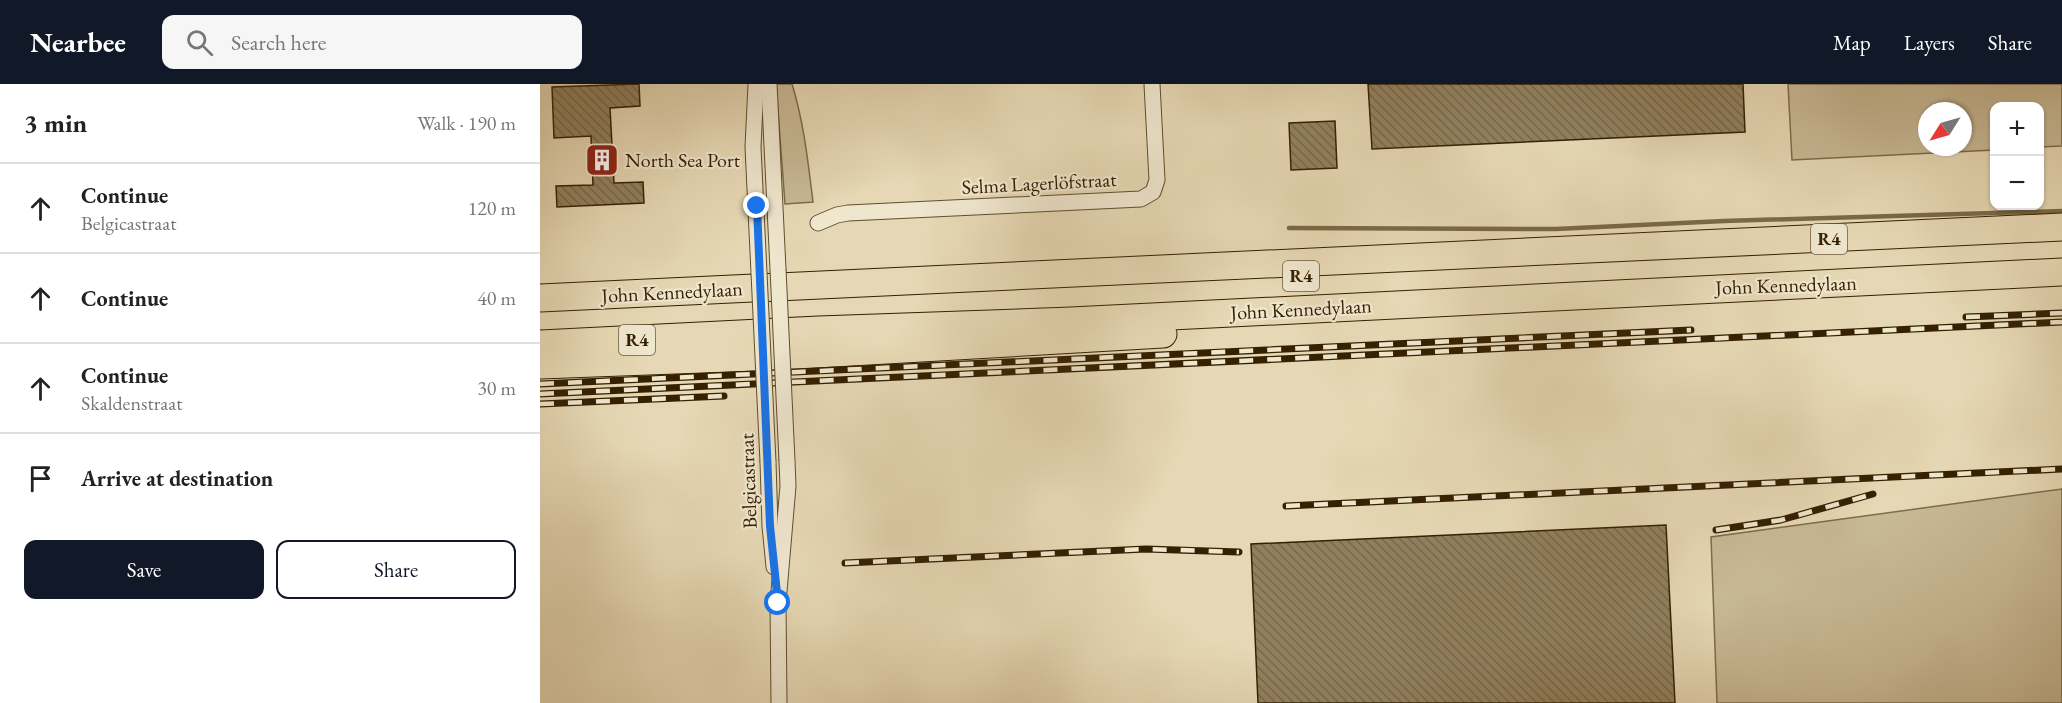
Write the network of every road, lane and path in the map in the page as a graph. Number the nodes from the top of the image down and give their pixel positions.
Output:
1 (756, 84) edge
2 (769, 84) edge
3 (1152, 84) edge
4 (818, 223) dead end
5 (2062, 227) edge
6 (2062, 240) edge
7 (1595, 248) junction
8 (762, 272) junction
9 (2062, 272) edge
10 (540, 283) edge
11 (540, 298) edge
12 (1462, 301) junction
13 (540, 311) edge
14 (540, 345) edge
15 (773, 356) junction
16 (540, 365) edge
17 (778, 603) junction
18 (779, 703) edge

1 - 8 street
2 - 8 street
3 - 4 street, Selma Lagerlöfstraat
5 - 7 highway, John Kennedylaan / R4
6 - 13 highway, John Kennedylaan / R4
7 - 8 highway
7 - 11 highway, John Kennedylaan / R4
8 - 10 highway
8 - 15 street, bridge
9 - 12 highway, John Kennedylaan / R4
12 - 14 highway, John Kennedylaan / R4
12 - 15 highway, R4
15 - 16 highway
15 - 17 street, Belgicastraat, bridge
15 - 17 street, Belgicastraat, bridge
17 - 18 street, Belgicastraat

